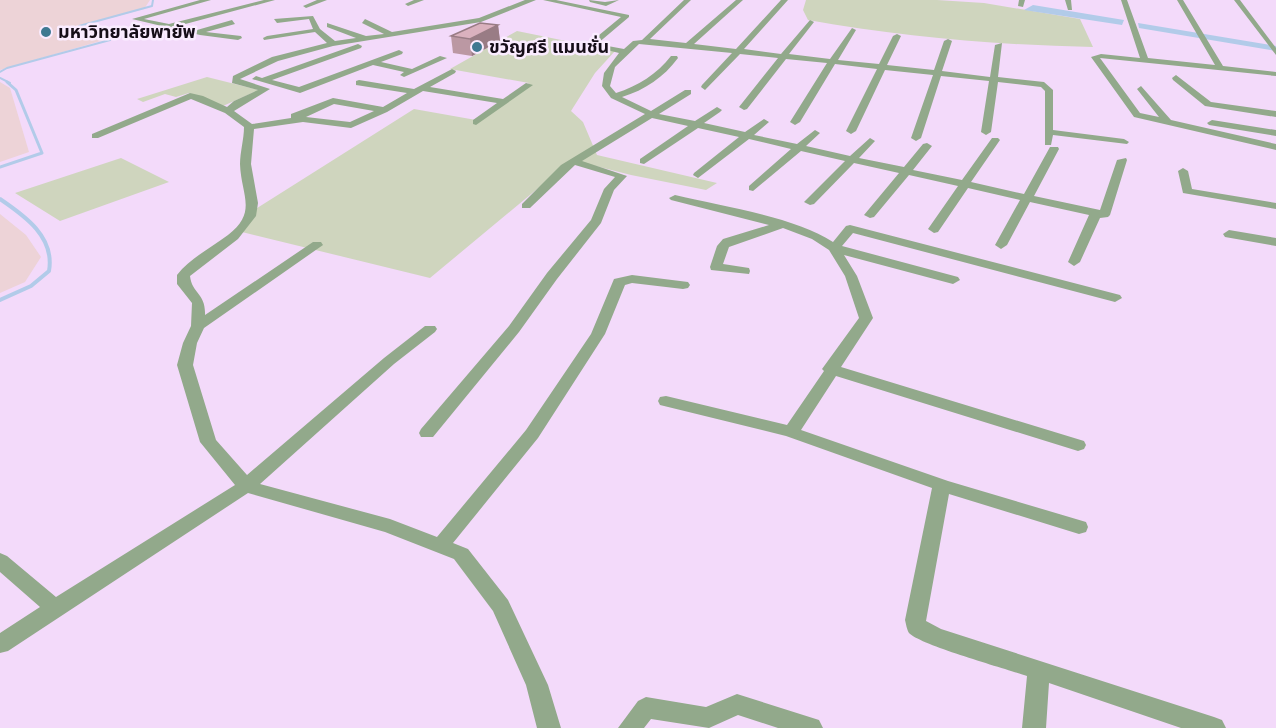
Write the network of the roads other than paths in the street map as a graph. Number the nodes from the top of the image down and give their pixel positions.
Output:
1 (208, 0) edge
2 (228, 0) edge
3 (272, 0) edge
4 (324, 0) edge
5 (421, 0) edge
6 (496, 0) edge
7 (533, 0) edge
8 (546, 0) edge
9 (589, 0) edge
10 (616, 0) edge
11 (679, 0) edge
12 (688, 0) edge
13 (740, 0) edge
14 (785, 0) edge
15 (1068, 0) edge
16 (1124, 0) edge
17 (1180, 0) edge
18 (1237, 0) edge
19 (488, 3) dead end
20 (249, 4) junction
21 (408, 4) dead end
22 (306, 6) dead end
23 (1070, 9) dead end
24 (661, 16) junction
25 (670, 17) junction
26 (277, 21) dead end
27 (365, 21) dead end
28 (232, 22) dead end
29 (810, 22) dead end
30 (169, 26) junction
31 (330, 26) dead end
32 (317, 30) junction
33 (852, 30) dead end
34 (195, 32) junction
35 (393, 35) junction
36 (897, 36) dead end
37 (238, 38) dead end
38 (267, 38) dead end
39 (641, 40) junction
40 (364, 41) junction
41 (948, 41) dead end
42 (999, 45) dead end
43 (687, 46) junction
44 (334, 49) junction
45 (1274, 49) edge
46 (736, 51) junction
47 (399, 52) dead end
48 (626, 52) junction
49 (784, 56) junction
50 (443, 58) dead end
51 (674, 58) dead end
52 (1145, 60) junction
53 (832, 61) junction
54 (370, 62) junction
55 (882, 67) junction
56 (1221, 69) junction
57 (452, 70) dead end
58 (412, 71) junction
59 (936, 73) junction
60 (244, 74) junction
61 (1276, 74) edge
62 (398, 77) dead end
63 (1176, 78) dead end
64 (266, 79) junction
65 (993, 79) junction
66 (359, 83) dead end
67 (530, 85) dead end
68 (705, 87) dead end
69 (1141, 88) dead end
70 (418, 90) junction
71 (688, 92) dead end
72 (614, 96) junction
73 (506, 102) junction
74 (744, 107) dead end
75 (384, 110) junction
76 (717, 110) dead end
77 (228, 111) junction
78 (1276, 114) edge
79 (652, 115) junction
80 (303, 117) junction
81 (476, 122) dead end
82 (765, 122) dead end
83 (1168, 122) junction
84 (1200, 122) dead end
85 (795, 123) dead end
86 (248, 125) junction
87 (697, 125) junction
88 (851, 131) dead end
89 (815, 133) dead end
90 (1276, 133) edge
91 (95, 136) dead end
92 (748, 136) junction
93 (916, 138) dead end
94 (870, 141) dead end
95 (1051, 141) junction
96 (1124, 142) dead end
97 (927, 146) dead end
98 (799, 147) junction
99 (1276, 147) edge
100 (852, 159) junction
101 (1122, 160) dead end
102 (644, 161) dead end
103 (574, 162) junction
104 (908, 171) junction
105 (1183, 171) dead end
106 (698, 176) dead end
107 (966, 184) junction
108 (753, 188) dead end
109 (675, 198) dead end
110 (1027, 198) junction
111 (810, 202) dead end
112 (526, 206) dead end
113 (1276, 206) edge
114 (1100, 214) junction
115 (870, 215) dead end
116 (783, 224) junction
117 (934, 229) dead end
118 (1229, 234) dead end
119 (1276, 242) edge
120 (316, 245) dead end
121 (1001, 245) dead end
122 (834, 248) junction
123 (1074, 262) dead end
124 (744, 271) dead end
125 (953, 280) dead end
126 (682, 285) dead end
127 (1115, 298) dead end
128 (198, 326) junction
129 (430, 329) dead end
130 (830, 369) junction
131 (666, 401) dead end
132 (791, 432) junction
133 (428, 433) dead end
134 (1077, 445) dead end
135 (942, 485) junction
136 (246, 486) junction
137 (1078, 527) dead end
138 (440, 546) junction
139 (0, 561) edge
140 (55, 608) junction
141 (0, 644) edge
142 (1039, 670) junction
143 (549, 728) edge
144 (630, 728) edge
145 (811, 728) edge
146 (1034, 728) edge
147 (1214, 728) edge

1 - 30 street
2 - 20 street
3 - 20 street
4 - 22 street
5 - 21 street
6 - 19 street
7 - 35 street
8 - 48 street
9 - 10 street
11 - 24 street
12 - 25 street
13 - 43 street
14 - 46 street
15 - 23 street
16 - 52 street
17 - 56 street
18 - 45 street
20 - 30 street
24 - 25 street
24 - 39 street
25 - 39 street
26 - 32 street
27 - 35 street
28 - 34 street
29 - 49 street
30 - 34 street
31 - 40 street
32 - 38 street
32 - 44 street
33 - 53 street
34 - 37 street
35 - 40 street
36 - 55 street
39 - 43 street
39 - 48 street
40 - 44 street
41 - 59 street
42 - 65 street
43 - 46 street
44 - 54 street
44 - 60 street
44 - 64 street
46 - 49 street
46 - 68 street
47 - 54 street
48 - 72 street
49 - 53 street
49 - 74 street
50 - 58 street
51 - 72 street
52 - 56 street
52 - 83 street
53 - 55 street
53 - 85 street
54 - 58 street
54 - 64 street
55 - 59 street
55 - 88 street
56 - 61 street
57 - 70 street
58 - 62 street
59 - 65 street
59 - 93 street
60 - 64 street
60 - 77 street
63 - 78 street
65 - 95 street
65 - 107 street
66 - 70 street
67 - 73 street
69 - 83 street
70 - 73 street
70 - 75 street
71 - 79 street
72 - 79 street
73 - 81 street
75 - 80 street
75 - 80 street
76 - 87 street
77 - 86 street
77 - 91 street
79 - 87 street
79 - 103 street
80 - 86 street
82 - 92 street
83 - 99 street
84 - 90 street
86 - 128 street
87 - 92 street
87 - 102 street
89 - 98 street
92 - 98 street
92 - 106 street
94 - 100 street
95 - 96 street
95 - 110 street
97 - 104 street
98 - 100 street
98 - 108 street
100 - 104 street
100 - 111 street
101 - 114 street
103 - 112 street
103 - 133 street
104 - 107 street
104 - 115 street
105 - 113 street
107 - 110 street
107 - 117 street
109 - 116 street
110 - 114 street
110 - 121 street
114 - 123 street
116 - 122 street
116 - 124 street
118 - 119 street
120 - 128 street
122 - 125 street
122 - 127 street
122 - 130 street
126 - 138 street
128 - 136 street
129 - 136 street
130 - 132 street
130 - 134 street
131 - 132 street
132 - 135 street
135 - 137 street
135 - 142 street
136 - 138 street
136 - 140 street
138 - 143 street
139 - 140 street
140 - 141 street
142 - 146 street
142 - 147 street
144 - 145 street

